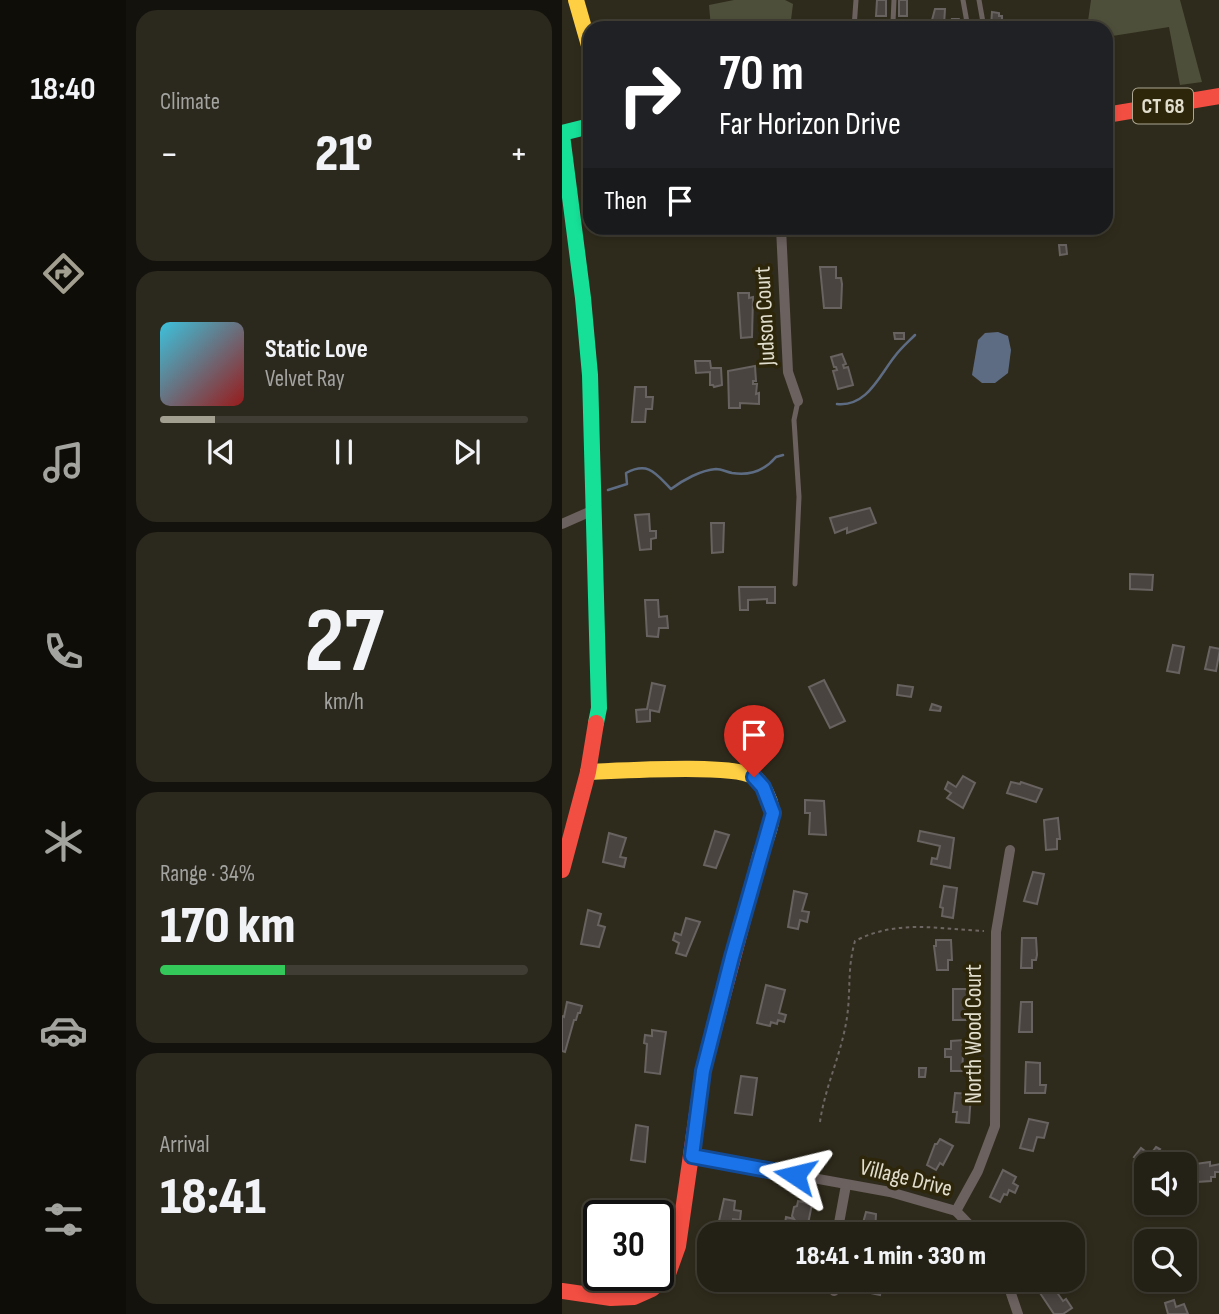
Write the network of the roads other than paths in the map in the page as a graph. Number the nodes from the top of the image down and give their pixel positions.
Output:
1 (576, 0) edge
2 (857, 0) edge
3 (894, 0) edge
4 (963, 0) edge
5 (979, 0) edge
6 (982, 18) junction
7 (855, 21) edge
8 (893, 21) edge
9 (966, 21) edge
10 (976, 21) edge
11 (983, 21) edge
12 (583, 24) edge
13 (1219, 96) edge
14 (1113, 114) edge
15 (583, 128) edge
16 (562, 134) edge
17 (781, 235) edge
18 (798, 401) joint
19 (596, 509) junction
20 (562, 524) edge
21 (795, 584) dead end
22 (588, 772) junction
23 (1010, 850) dead end
24 (562, 870) edge
25 (692, 1156) junction
26 (846, 1185) junction
27 (956, 1211) junction
28 (839, 1222) edge
29 (967, 1222) edge
30 (562, 1292) edge
31 (1010, 1292) edge
32 (1018, 1314) edge

1 - 12 street
2 - 7 lane
3 - 8 lane
4 - 9 lane
5 - 6 lane
6 - 10 lane
6 - 11 lane
13 - 14 street, CT 68
15 - 16 street
16 - 19 street
17 - 18 street, Judson Court
18 - 21 lane
19 - 20 street
19 - 22 street
22 - 24 street
22 - 25 street
23 - 27 street, North Wood Court
25 - 26 street, Village Drive
25 - 30 street
26 - 27 street, Village Drive
26 - 28 street
27 - 29 street, Village Drive
31 - 32 street

